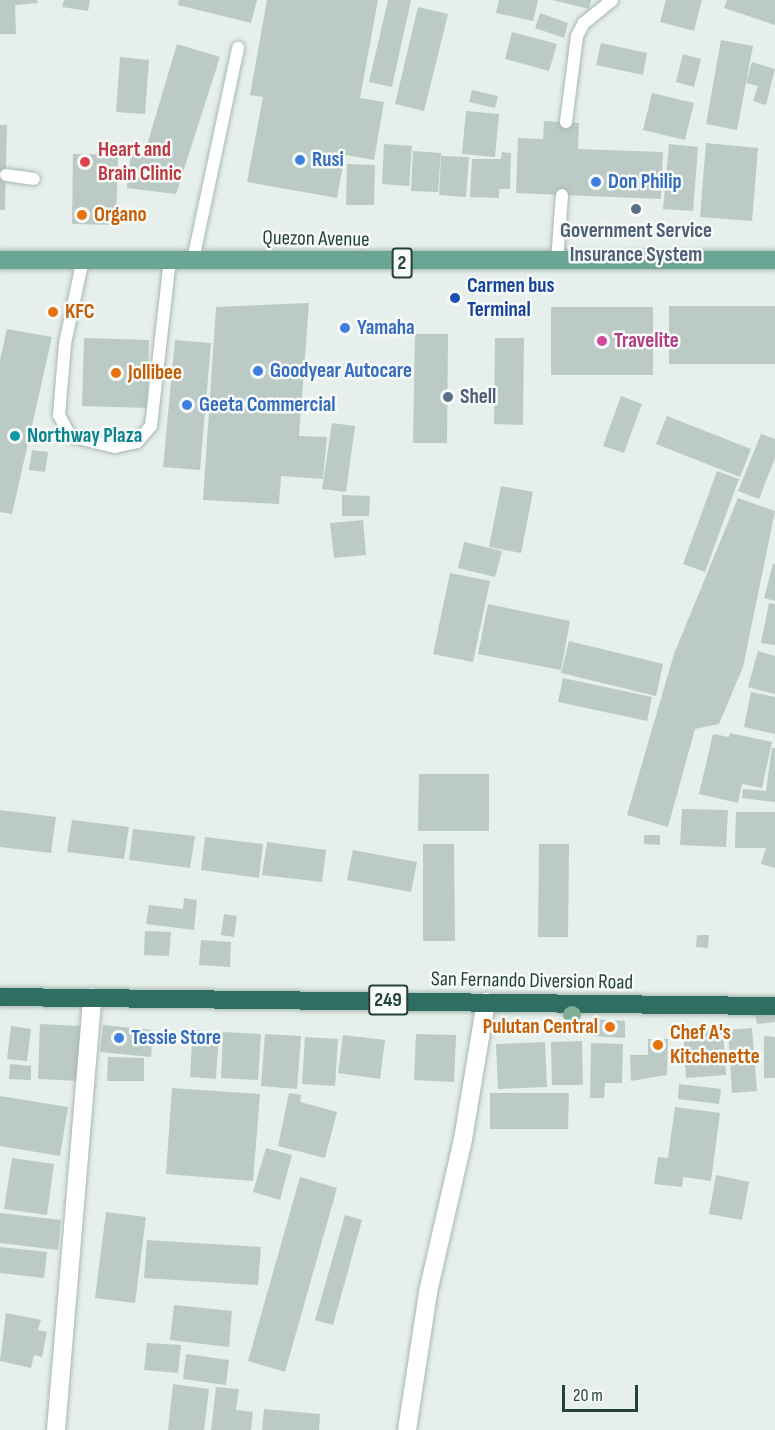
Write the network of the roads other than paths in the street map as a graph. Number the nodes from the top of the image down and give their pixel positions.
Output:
1 (612, 0) edge
2 (238, 48) dead end
3 (566, 122) dead end
4 (6, 175) dead end
5 (34, 179) dead end
6 (561, 195) dead end
7 (83, 259) junction
8 (170, 259) junction
9 (0, 260) edge
10 (193, 260) junction
11 (775, 260) edge
12 (557, 261) junction
13 (0, 997) edge
14 (92, 997) junction
15 (486, 1002) junction
16 (775, 1006) edge
17 (56, 1430) edge
18 (407, 1430) edge

1 - 3 lane
2 - 10 lane
4 - 5 lane
6 - 12 lane
7 - 8 main road, Quezon Avenue / 2
7 - 8 lane
7 - 9 main road, Quezon Avenue / 2
8 - 10 main road, Quezon Avenue / 2
10 - 12 main road, Quezon Avenue / 2
11 - 12 main road, Quezon Avenue / 2
13 - 14 highway, San Fernando Diversion Road / 249
14 - 15 highway, San Fernando Diversion Road / 249
14 - 17 street
15 - 16 highway, San Fernando Diversion Road / 249
15 - 18 street

